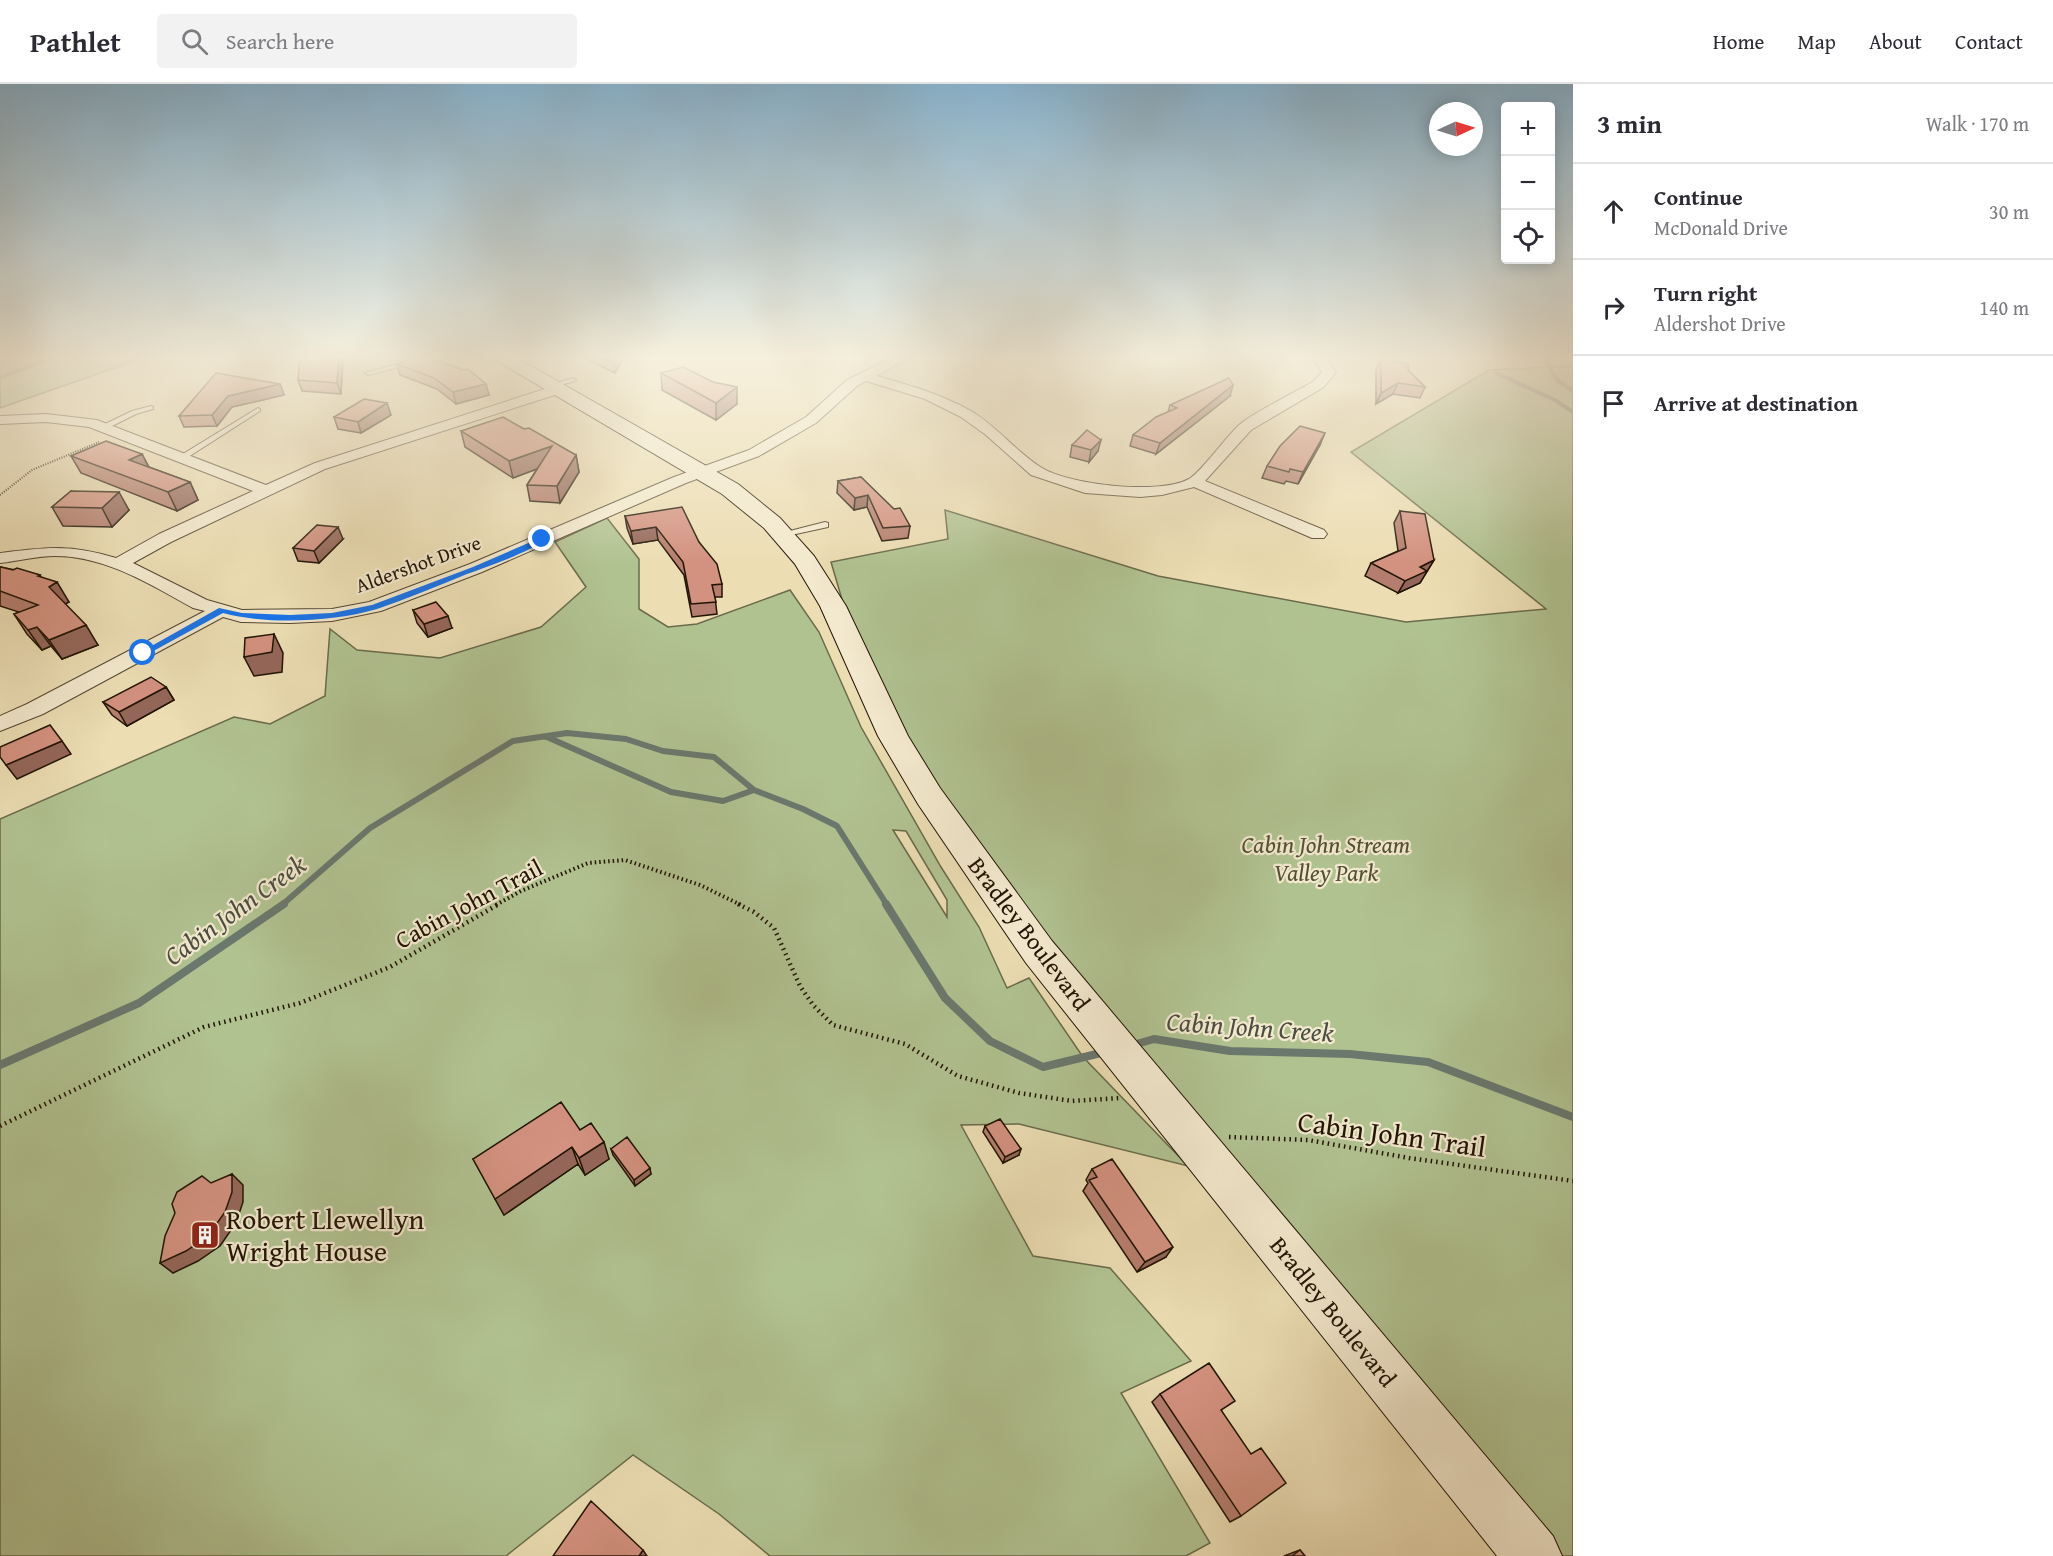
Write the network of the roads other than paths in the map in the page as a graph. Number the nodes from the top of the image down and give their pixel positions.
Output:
1 (84, 427) edge
2 (112, 427) edge
3 (231, 427) edge
4 (435, 427) edge
5 (630, 427) edge
6 (800, 427) edge
7 (984, 427) edge
8 (1247, 427) edge
9 (101, 434) junction
10 (182, 457) junction
11 (704, 472) junction
12 (1195, 482) junction
13 (265, 490) junction
14 (825, 525) dead end
15 (782, 534) junction
16 (1318, 534) dead end
17 (0, 558) edge
18 (118, 564) junction
19 (222, 610) junction
20 (0, 724) edge
21 (1533, 1556) edge

1 - 9 street
2 - 9 lane
3 - 10 lane
4 - 13 street
5 - 11 main road, Bradley Boulevard
6 - 11 street, Aldershot Drive
7 - 12 street
8 - 12 street
9 - 10 street
10 - 13 street
11 - 15 main road, Bradley Boulevard
11 - 19 street, Aldershot Drive
12 - 16 street
13 - 18 street
14 - 15 lane
15 - 21 main road, Bradley Boulevard
17 - 18 street, Aldershot Drive
18 - 19 street, Aldershot Drive
19 - 20 street

